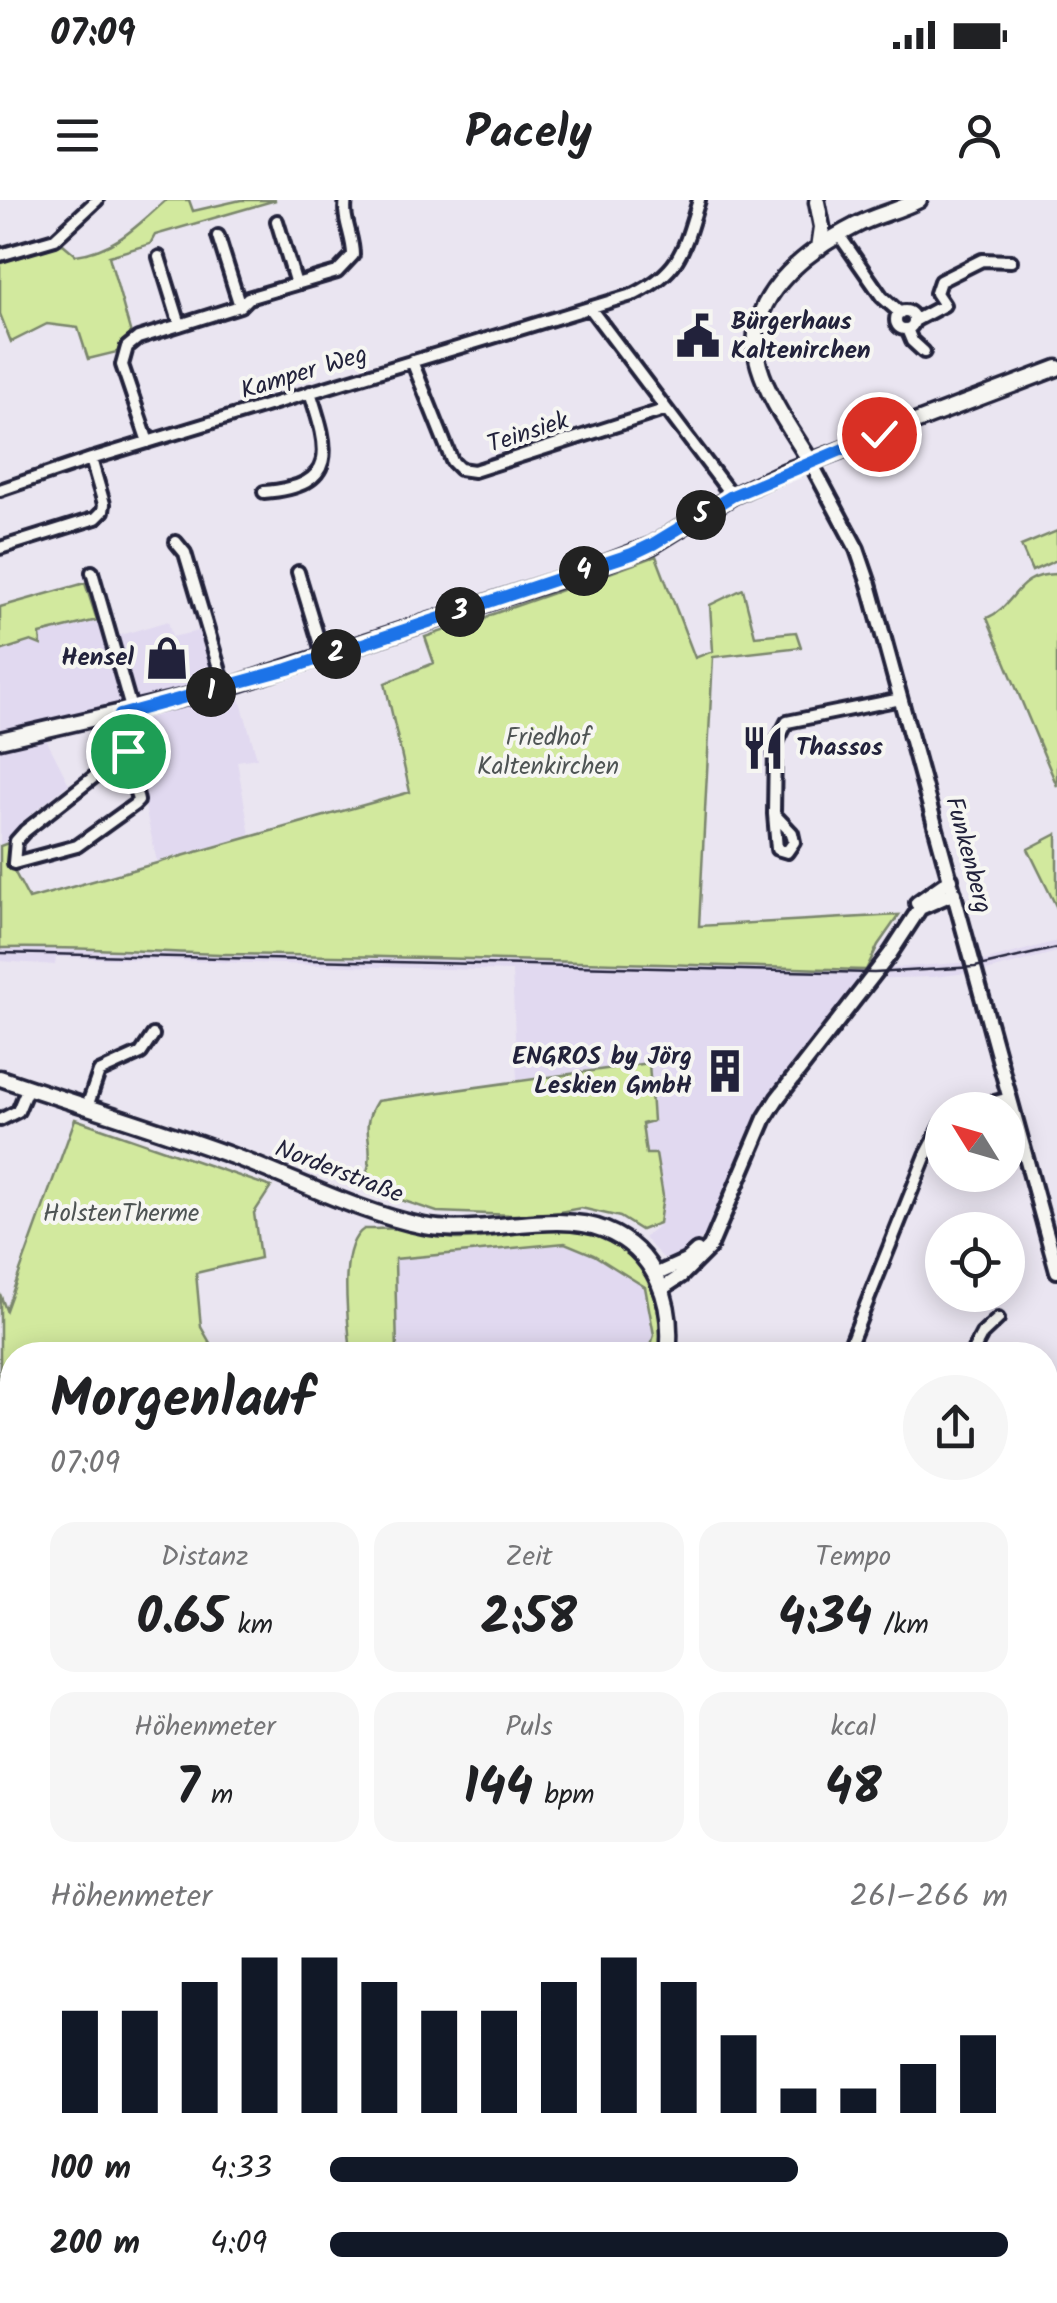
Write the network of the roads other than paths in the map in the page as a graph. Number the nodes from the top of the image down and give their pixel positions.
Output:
1 (97, 200) edge
2 (346, 200) edge
3 (699, 200) edge
4 (919, 200) edge
5 (816, 201) edge
6 (277, 222) dead end
7 (843, 232) junction
8 (218, 236) dead end
9 (818, 248) junction
10 (0, 255) edge
11 (158, 257) dead end
12 (675, 261) junction
13 (1011, 261) dead end
14 (296, 284) junction
15 (620, 297) junction
16 (240, 306) junction
17 (590, 308) junction
18 (180, 324) junction
19 (910, 325) junction
20 (924, 352) dead end
21 (412, 360) junction
22 (1057, 368) edge
23 (310, 392) junction
24 (664, 410) junction
25 (148, 442) junction
26 (91, 459) junction
27 (810, 461) junction
28 (0, 490) edge
29 (264, 492) dead end
30 (732, 496) junction
31 (176, 542) dead end
32 (0, 548) edge
33 (92, 572) dead end
34 (298, 572) dead end
35 (324, 658) junction
36 (225, 688) junction
37 (901, 700) junction
38 (126, 713) junction
39 (0, 740) edge
40 (128, 751) junction
41 (774, 814) dead end
42 (952, 886) junction
43 (152, 1036) dead end
44 (0, 1078) edge
45 (28, 1088) junction
46 (1008, 1092) edge
47 (87, 1107) junction
48 (0, 1120) edge
49 (1025, 1153) edge
50 (925, 1158) edge
51 (1057, 1271) edge
52 (660, 1281) junction
53 (998, 1319) dead end
54 (668, 1342) edge
55 (851, 1342) edge
56 (977, 1342) edge

1 - 10 street
2 - 14 street
3 - 12 street, Kamper Weg
4 - 7 main road
5 - 7 main road
5 - 9 main road
6 - 14 street
7 - 9 main road
7 - 19 street
8 - 16 street
9 - 27 main road
11 - 18 street
12 - 15 street, Kamper Weg
12 - 15 street, Kamper Weg
13 - 19 street
14 - 16 street
15 - 17 street, Kamper Weg
16 - 18 street
17 - 21 street, Kamper Weg
17 - 24 street
18 - 25 street
19 - 20 street
21 - 23 street, Kamper Weg
21 - 24 street, Teinsiek
22 - 27 main road
23 - 25 street, Kamper Weg
23 - 29 street
24 - 30 street
25 - 26 street, Kamper Weg
26 - 28 street, Kamper Weg
26 - 32 street
27 - 30 main road
27 - 37 street, Funkenberg
30 - 35 main road
31 - 36 street
33 - 38 street
34 - 35 street
35 - 36 main road
36 - 38 main road
37 - 41 street
37 - 42 street, Funkenberg
38 - 39 main road
38 - 40 street
40 - 40 street
42 - 46 street, Funkenberg
42 - 52 street
43 - 47 street
44 - 45 main road, Norderstraße
45 - 47 main road, Norderstraße
45 - 48 street
47 - 52 main road, Norderstraße
49 - 51 street, Funkenberg
50 - 55 street
52 - 54 main road
53 - 56 street

